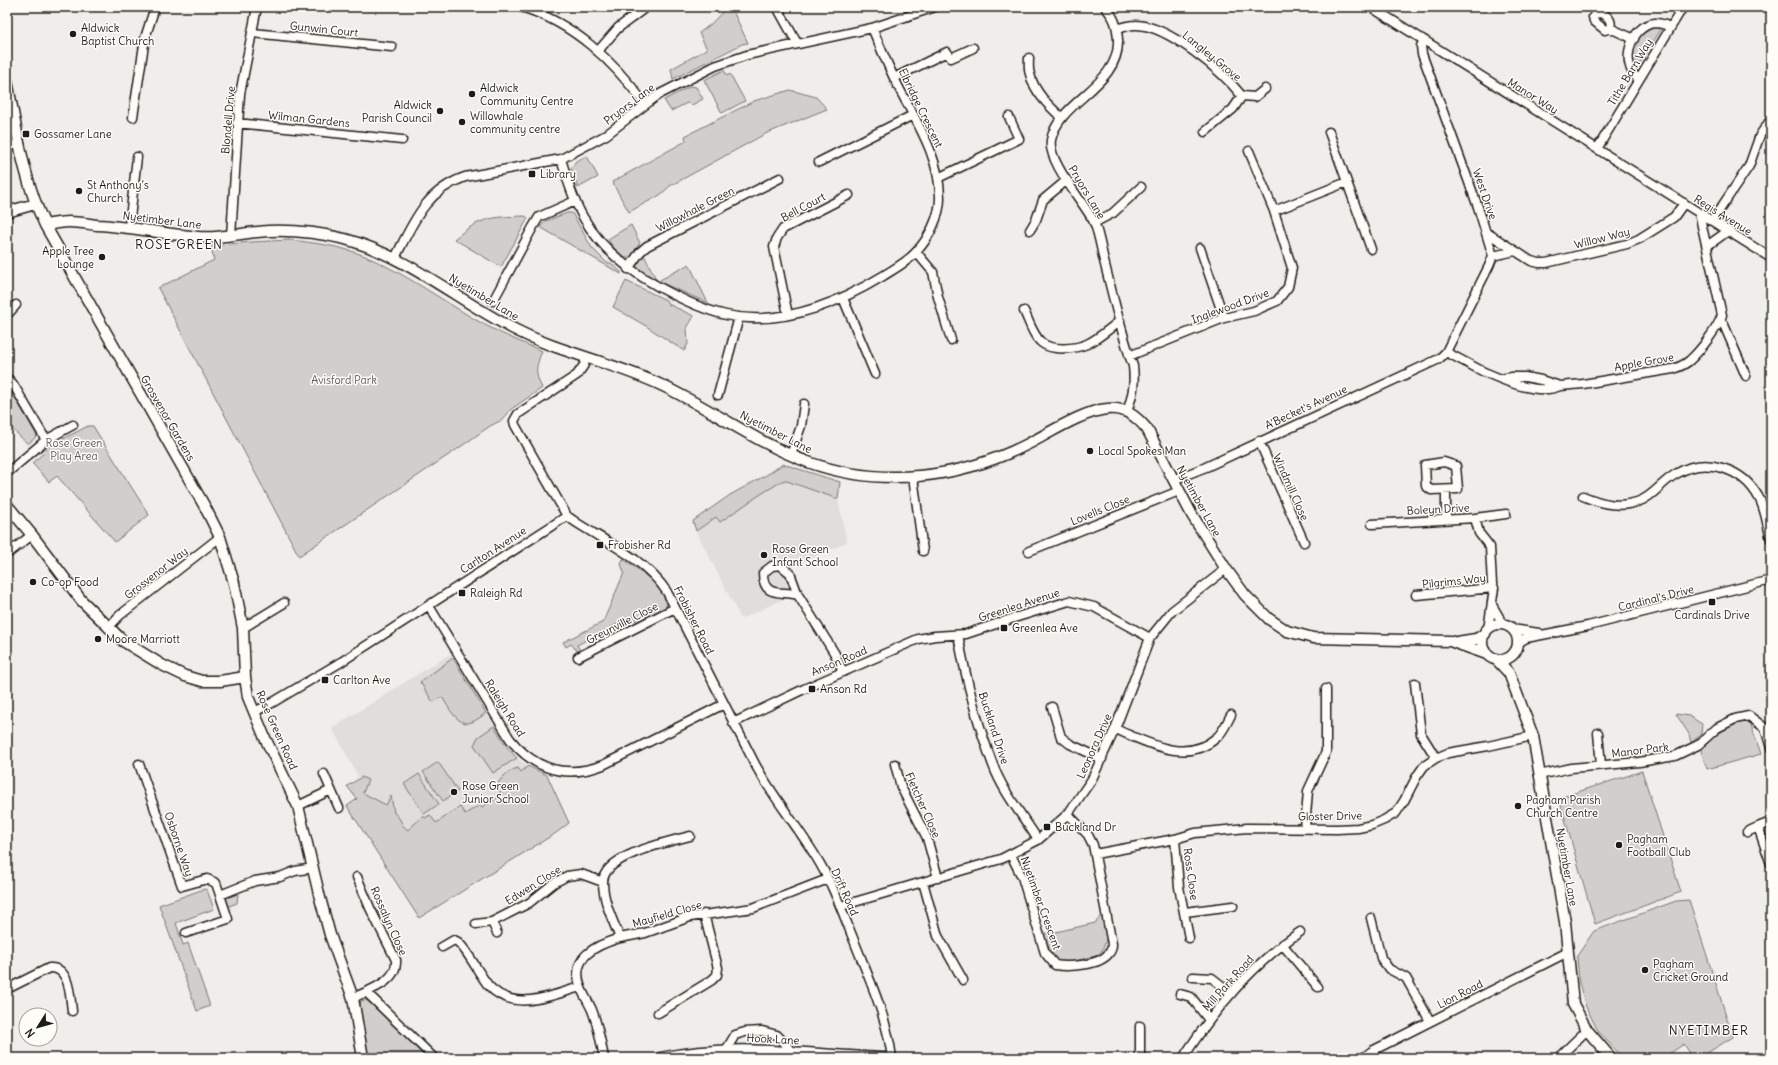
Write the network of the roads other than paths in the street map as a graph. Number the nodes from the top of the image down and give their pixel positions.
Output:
1 (155, 7) edge
2 (256, 7) edge
3 (521, 7) edge
4 (646, 7) edge
5 (777, 7) edge
6 (935, 7) edge
7 (1105, 7) edge
8 (1371, 7) edge
9 (1683, 7) edge
10 (914, 10) edge
11 (1670, 27) junction
12 (872, 28) junction
13 (1610, 28) dead end
14 (1117, 29) junction
15 (253, 32) junction
16 (1634, 39) junction
17 (1424, 40) junction
18 (797, 43) junction
19 (392, 47) dead end
20 (973, 48) dead end
21 (598, 51) junction
22 (1028, 58) dead end
23 (894, 78) junction
24 (1638, 79) junction
25 (7, 81) edge
26 (1265, 89) dead end
27 (1242, 96) junction
28 (645, 104) junction
29 (913, 115) junction
30 (133, 116) dead end
31 (1009, 117) dead end
32 (1062, 118) junction
33 (1771, 119) edge
34 (237, 123) junction
35 (1205, 132) dead end
36 (1329, 132) dead end
37 (402, 140) dead end
38 (20, 144) junction
39 (7, 146) edge
40 (1597, 149) junction
41 (1249, 151) dead end
42 (137, 157) dead end
43 (560, 159) junction
44 (819, 162) dead end
45 (780, 178) dead end
46 (938, 178) junction
47 (1067, 180) junction
48 (1347, 182) junction
49 (1141, 187) dead end
50 (849, 195) dead end
51 (576, 201) junction
52 (1684, 203) junction
53 (35, 204) junction
54 (1274, 211) junction
55 (7, 212) edge
56 (1699, 213) junction
57 (1712, 221) junction
58 (1094, 223) junction
59 (45, 225) junction
60 (129, 227) junction
61 (1030, 230) dead end
62 (1728, 231) junction
63 (1486, 232) junction
64 (231, 236) junction
65 (1706, 246) junction
66 (1200, 248) dead end
67 (1371, 249) dead end
68 (1515, 251) junction
69 (916, 252) junction
70 (1493, 256) junction
71 (395, 258) junction
72 (1771, 258) edge
73 (628, 269) junction
74 (843, 298) junction
75 (493, 301) dead end
76 (16, 305) dead end
77 (1024, 311) dead end
78 (7, 315) edge
79 (788, 315) junction
80 (738, 317) junction
81 (1224, 318) junction
82 (1120, 322) junction
83 (1720, 322) junction
84 (951, 340) dead end
85 (1446, 352) junction
86 (1129, 356) junction
87 (586, 358) junction
88 (875, 374) dead end
89 (1746, 376) dead end
90 (7, 378) edge
91 (718, 395) dead end
92 (804, 404) dead end
93 (1127, 412) junction
94 (73, 425) dead end
95 (46, 440) junction
96 (1259, 441) junction
97 (791, 455) junction
98 (7, 474) edge
99 (913, 477) junction
100 (1173, 480) junction
101 (1446, 490) junction
102 (1179, 491) junction
103 (1583, 496) dead end
104 (7, 505) edge
105 (1506, 514) dead end
106 (567, 516) junction
107 (1446, 518) junction
108 (1475, 518) junction
109 (1372, 524) dead end
110 (32, 534) junction
111 (220, 537) junction
112 (1771, 539) edge
113 (1304, 542) dead end
114 (923, 551) dead end
115 (1029, 551) dead end
116 (7, 554) edge
117 (1226, 569) junction
118 (1771, 580) edge
119 (1494, 588) junction
120 (798, 595) junction
121 (1416, 595) dead end
122 (284, 603) dead end
123 (1492, 605) junction
124 (429, 606) junction
125 (676, 608) junction
126 (1507, 626) junction
127 (108, 628) junction
128 (243, 628) junction
129 (1486, 632) junction
130 (1546, 634) junction
131 (958, 636) junction
132 (1150, 638) junction
133 (1457, 642) junction
134 (1518, 643) junction
135 (1487, 654) junction
136 (1511, 656) junction
137 (578, 657) dead end
138 (1496, 659) junction
139 (843, 672) junction
140 (1509, 673) junction
141 (245, 677) junction
142 (1415, 683) dead end
143 (1326, 689) dead end
144 (724, 704) junction
145 (1052, 707) dead end
146 (254, 712) junction
147 (1231, 715) dead end
148 (733, 723) junction
149 (1115, 729) junction
150 (1598, 733) dead end
151 (1532, 736) junction
152 (1771, 748) edge
153 (747, 750) joint
154 (1436, 758) junction
155 (1102, 759) junction
156 (139, 764) dead end
157 (895, 764) dead end
158 (1601, 765) junction
159 (324, 774) dead end
160 (1540, 775) junction
161 (331, 790) junction
162 (298, 806) junction
163 (339, 808) dead end
164 (1068, 814) junction
165 (1771, 822) edge
166 (1758, 827) junction
167 (1305, 828) junction
168 (1747, 832) dead end
169 (690, 836) dead end
170 (1175, 839) junction
171 (1038, 840) junction
172 (1095, 854) junction
173 (1012, 855) junction
174 (1771, 864) edge
175 (313, 868) junction
176 (357, 877) dead end
177 (828, 878) junction
178 (938, 878) junction
179 (603, 882) junction
180 (923, 882) junction
181 (220, 895) junction
182 (841, 906) junction
183 (1234, 906) dead end
184 (1185, 912) junction
185 (704, 914) junction
186 (1371, 918) dead end
187 (492, 922) junction
188 (476, 924) dead end
189 (1300, 932) dead end
190 (186, 933) dead end
191 (497, 933) dead end
192 (620, 938) junction
193 (1190, 938) dead end
194 (1282, 944) junction
195 (442, 947) dead end
196 (1568, 952) junction
197 (1193, 977) dead end
198 (963, 980) dead end
199 (580, 987) junction
200 (1318, 987) dead end
201 (7, 989) edge
202 (366, 992) junction
203 (1231, 993) junction
204 (1180, 994) dead end
205 (353, 998) junction
206 (72, 1011) dead end
207 (658, 1012) dead end
208 (1209, 1020) junction
209 (1430, 1021) junction
210 (1140, 1026) dead end
211 (1587, 1030) junction
212 (726, 1050) junction
213 (794, 1052) junction
214 (363, 1058) edge
215 (434, 1058) edge
216 (604, 1058) edge
217 (660, 1058) edge
218 (885, 1058) edge
219 (892, 1058) edge
220 (1140, 1058) edge
221 (1183, 1058) edge
222 (1363, 1058) edge
223 (1558, 1058) edge
224 (1611, 1058) edge

1 - 30 street
2 - 15 street, Blondell Drive
3 - 21 street
4 - 21 street
5 - 18 street
6 - 10 street, Pryors Lane
7 - 14 street, Pryors Lane
8 - 17 street, Manor Way
9 - 11 street, Tithe Barn Way
10 - 12 street, Pryors Lane
11 - 16 street
11 - 24 street, Tithe Barn Way
12 - 18 street, Pryors Lane
12 - 23 street, Elbridge Crescent
13 - 16 street
14 - 27 street, Langley Grove
14 - 32 street, Pryors Lane
15 - 19 street, Gunwin Court
15 - 34 street, Blondell Drive
16 - 24 street
17 - 40 street, Manor Way
17 - 63 street, West Drive
18 - 28 street, Pryors Lane
20 - 23 street
21 - 28 street
22 - 32 street
23 - 29 street, Elbridge Crescent
24 - 40 street, Tithe Barn Way
25 - 38 street
26 - 27 street
27 - 35 street, Langley Grove
28 - 43 street, Pryors Lane
29 - 44 street
29 - 46 street, Elbridge Crescent
31 - 46 street
32 - 47 street, Pryors Lane
33 - 57 street
34 - 37 street, Wilman Gardens
34 - 64 street, Blondell Drive
36 - 48 street
38 - 39 street
38 - 53 street, Grosvenor Gardens
40 - 52 street, Manor Way
41 - 54 street, Inglewood Drive
42 - 60 street
43 - 51 street, Elbridge Crescent
43 - 71 street, Pryors Lane
45 - 73 street, Willowhale Green
46 - 69 street, Elbridge Crescent
47 - 58 street, Pryors Lane
47 - 61 street
48 - 54 street
48 - 67 street
49 - 58 street
50 - 79 street, Bell Court
51 - 73 street, Elbridge Crescent
51 - 75 street
52 - 56 street, Regis Avenue
52 - 68 street, Willow Way
53 - 55 street
53 - 59 street, Grosvenor Gardens
54 - 81 street, Inglewood Drive
56 - 57 street, Regis Avenue
56 - 65 street
57 - 62 street, Regis Avenue
58 - 82 street, Pryors Lane
59 - 60 street, Nyetimber Lane
59 - 111 street, Grosvenor Gardens
60 - 64 street, Nyetimber Lane
62 - 65 street
62 - 72 street, Regis Avenue
63 - 68 street, Willow Way
63 - 70 street, West Drive
64 - 71 street, Nyetimber Lane
65 - 83 street
66 - 81 street
68 - 70 street
69 - 74 street, Elbridge Crescent
69 - 84 street
70 - 85 street
71 - 87 street, Nyetimber Lane
73 - 80 street, Elbridge Crescent
74 - 79 street, Elbridge Crescent
74 - 88 street
76 - 78 street
77 - 82 street
79 - 80 street, Elbridge Crescent
80 - 91 street
81 - 86 street, Inglewood Drive
82 - 86 street, Pryors Lane
83 - 85 street, Apple Grove
83 - 89 street
85 - 96 street, A'Becket's Avenue
86 - 93 street, Pryors Lane
87 - 97 street, Nyetimber Lane
87 - 106 street
90 - 95 street
92 - 97 street
93 - 99 street, Nyetimber Lane
93 - 100 street, Nyetimber Lane
94 - 95 street
95 - 98 street
96 - 100 street, A'Becket's Avenue
96 - 113 street, Windmill Close
97 - 99 street, Nyetimber Lane
99 - 114 street
100 - 102 street, Nyetimber Lane
101 - 101 street
101 - 107 street
102 - 115 street, Lovells Close
102 - 117 street, Nyetimber Lane
103 - 112 street
104 - 110 street
105 - 108 street, Boleyn Drive
106 - 124 street, Carlton Avenue
106 - 125 street, Frobisher Road
107 - 108 street, Boleyn Drive
107 - 109 street, Boleyn Drive
108 - 119 street
110 - 116 street
110 - 127 street
111 - 127 street, Grosvenor Way
111 - 128 street, Grosvenor Gardens
117 - 132 street, Leonora Drive
117 - 133 street, Nyetimber Lane
118 - 130 street, Cardinal's Drive
119 - 121 street, Pilgrims Way
119 - 123 street
120 - 120 street
120 - 139 street
122 - 128 street
123 - 126 street
123 - 129 street
124 - 144 street, Raleigh Road
124 - 146 street, Carlton Avenue
125 - 137 street, Greynville Close
125 - 144 street, Frobisher Road
126 - 129 street
126 - 130 street, Cardinal's Drive
126 - 134 street
127 - 141 street
128 - 141 street, Grosvenor Gardens
129 - 133 street, Nyetimber Lane
129 - 135 street
130 - 134 street, Cardinal's Drive
131 - 132 street, Greenlea Avenue
131 - 139 street, Anson Road
131 - 171 street, Buckland Drive
132 - 149 street, Leonora Drive
133 - 135 street, Nyetimber Lane
134 - 136 street
135 - 138 street
136 - 138 street
136 - 140 street, Nyetimber Lane
138 - 140 street, Nyetimber Lane
139 - 148 street, Anson Road
140 - 151 street, Nyetimber Lane
141 - 146 street, Rose Green Road
142 - 154 street
143 - 167 street
144 - 148 street, Frobisher Road
145 - 155 street
146 - 162 street, Rose Green Road
147 - 149 street
148 - 153 street, Frobisher Road
149 - 155 street, Leonora Drive
150 - 158 street, Manor Park
151 - 154 street, Gloster Drive
151 - 160 street, Nyetimber Lane
152 - 158 street, Manor Park
153 - 177 street, Drift Road
154 - 167 street, Gloster Drive
155 - 164 street, Leonora Drive
156 - 181 street, Osborne Way
157 - 178 street, Fletcher Close
158 - 160 street, Manor Park
159 - 161 street
160 - 196 street, Nyetimber Lane
161 - 162 street
161 - 163 street
162 - 175 street, Rose Green Road
164 - 171 street, Leonora Drive
164 - 172 street, Nyetimber Crescent
165 - 166 street
166 - 168 street
166 - 174 street
167 - 170 street, Gloster Drive
169 - 179 street
170 - 172 street, Gloster Drive
170 - 184 street, Ross Close
171 - 173 street, Leonora Drive
172 - 173 street, Nyetimber Crescent
173 - 178 street, Leonora Drive
175 - 181 street
175 - 205 street, Rose Green Road
176 - 202 street, Rossalyn Close
177 - 182 street, Drift Road
177 - 185 street, Mayfield Close
178 - 180 street, Leonora Drive
179 - 187 street, Edwen Close
179 - 192 street, Mayfield Close
180 - 182 street, Leonora Drive
180 - 198 street
181 - 190 street, Osborne Way
182 - 219 street, Drift Road
183 - 184 street, Ross Close
184 - 193 street, Ross Close
185 - 192 street, Mayfield Close
185 - 207 street
186 - 209 street
187 - 188 street, Edwen Close
187 - 191 street
189 - 194 street, Mill Park Road
192 - 199 street
194 - 200 street
194 - 203 street, Mill Park Road
195 - 199 street
196 - 209 street, Lion Road
196 - 211 street, Nyetimber Lane
197 - 203 street
199 - 216 street
201 - 206 street
202 - 205 street, Rossalyn Close
202 - 215 street
203 - 208 street, Mill Park Road
204 - 208 street
205 - 214 street, Rose Green Road
208 - 221 street, Mill Park Road
209 - 222 street, Lion Road
210 - 220 street
211 - 223 street
211 - 224 street, Nyetimber Lane
212 - 213 street, Hook Lane
212 - 213 street
212 - 217 street, Hook Lane
213 - 218 street, Hook Lane

